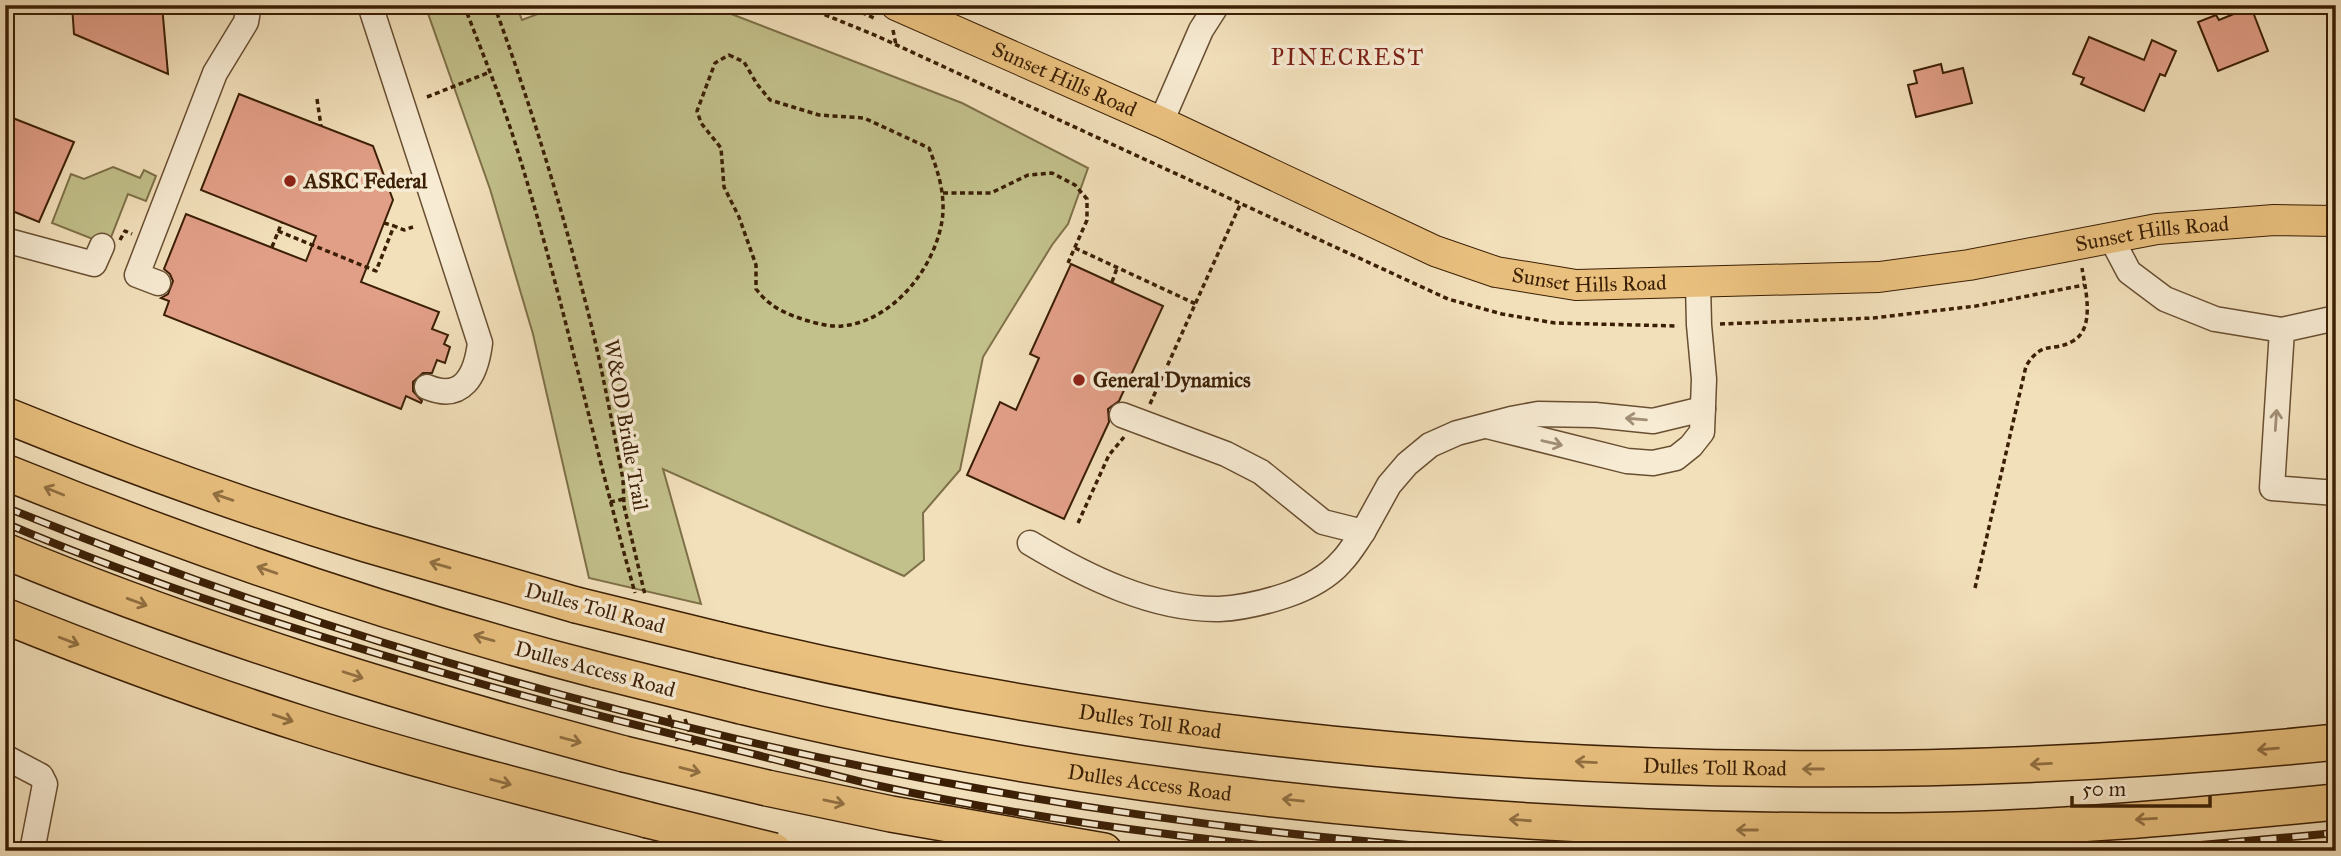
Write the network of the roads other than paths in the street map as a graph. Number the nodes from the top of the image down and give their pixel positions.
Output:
1 (249, 5) edge
2 (370, 5) edge
3 (1217, 5) edge
4 (890, 17) edge
5 (1161, 122) junction
6 (2336, 221) edge
7 (2111, 238) junction
8 (5, 240) edge
9 (102, 246) road end
10 (158, 283) dead end
11 (1698, 283) junction
12 (2336, 318) edge
13 (2282, 330) junction
14 (427, 387) dead end
15 (1703, 409) junction
16 (5, 415) edge
17 (1130, 418) road end
18 (1486, 426) junction
19 (5, 472) edge
20 (2336, 493) edge
21 (1363, 532) junction
22 (1030, 543) dead end
23 (5, 551) edge
24 (5, 616) edge
25 (2336, 742) edge
26 (5, 757) edge
27 (2336, 802) edge
28 (32, 851) edge
29 (774, 851) edge
30 (1104, 851) edge

1 - 10 street
2 - 14 street
3 - 5 street
4 - 5 main road, Sunset Hills Road
5 - 11 main road, Sunset Hills Road
6 - 7 main road, Sunset Hills Road
7 - 11 main road, Sunset Hills Road
7 - 13 street
8 - 9 street
11 - 15 street
12 - 13 street
20 -> 13 street
15 -> 18 street
18 -> 15 street
25 -> 16 highway, Dulles Toll Road, bridge
17 - 21 street
18 - 21 street
27 -> 19 highway, Dulles Access Road, bridge
21 - 22 street
23 -> 30 highway, bridge
24 -> 29 highway, bridge
26 - 28 street

